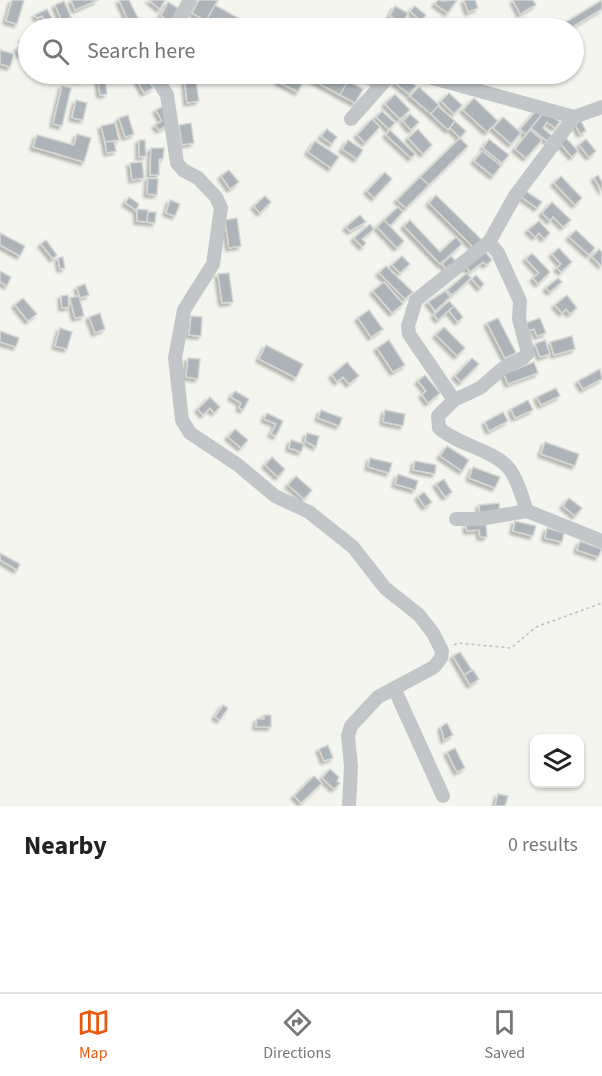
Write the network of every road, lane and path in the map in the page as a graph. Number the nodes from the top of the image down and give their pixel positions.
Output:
1 (190, 0) edge
2 (180, 18) edge
3 (160, 84) edge
4 (382, 84) edge
5 (454, 84) edge
6 (602, 107) edge
7 (574, 117) junction
8 (351, 119) dead end
9 (489, 242) junction
10 (454, 400) junction
11 (527, 511) junction
12 (456, 519) dead end
13 (602, 541) edge
14 (602, 603) edge
15 (442, 651) junction
16 (394, 688) junction
17 (443, 796) dead end
18 (349, 806) edge

1 - 2 street
3 - 15 street
4 - 8 street
5 - 7 street
6 - 7 street
7 - 9 street
9 - 10 street
9 - 10 street
10 - 11 street
11 - 12 street
11 - 13 street
14 - 15 path
15 - 16 street
16 - 17 street
16 - 18 street

